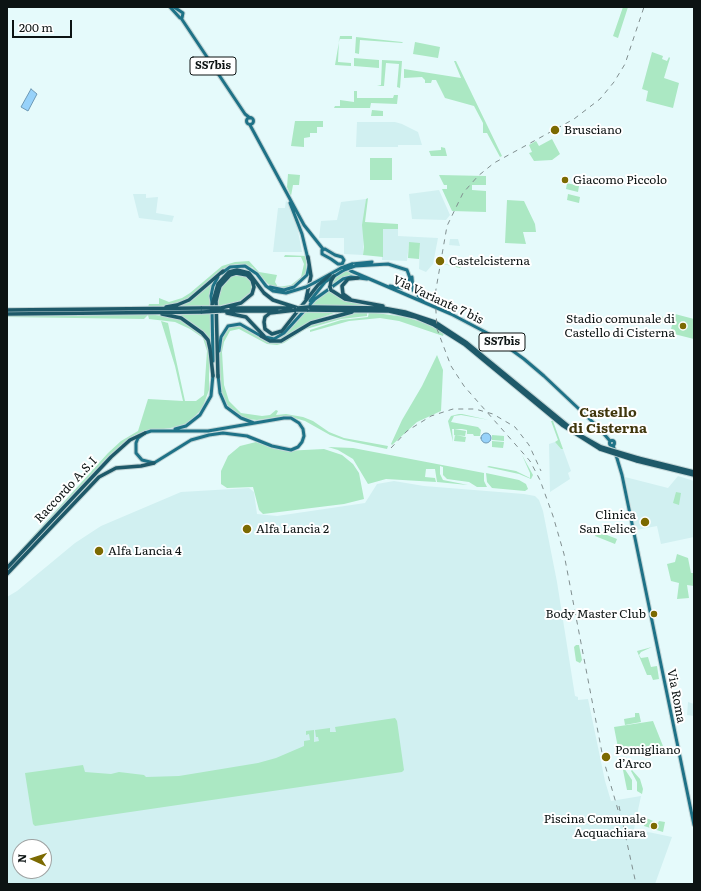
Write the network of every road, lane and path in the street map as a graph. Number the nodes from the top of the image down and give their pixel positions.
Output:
1 (170, 7) edge
2 (174, 7) edge
3 (181, 18) junction
4 (245, 114) junction
5 (250, 118) junction
6 (246, 121) junction
7 (252, 124) junction
8 (287, 194) junction
9 (324, 249) junction
10 (308, 257) junction
11 (354, 265) junction
12 (343, 267) junction
13 (223, 271) junction
14 (332, 275) junction
15 (260, 278) junction
16 (358, 278) junction
17 (370, 280) junction
18 (375, 281) junction
19 (355, 301) junction
20 (303, 304) junction
21 (426, 304) junction
22 (212, 305) junction
23 (308, 307) junction
24 (297, 309) junction
25 (7, 310) edge
26 (220, 310) junction
27 (372, 310) junction
28 (152, 311) junction
29 (405, 312) junction
30 (7, 314) edge
31 (448, 331) junction
32 (261, 336) junction
33 (266, 338) junction
34 (213, 376) junction
35 (218, 378) junction
36 (254, 423) junction
37 (171, 431) junction
38 (145, 433) junction
39 (613, 445) joint
40 (154, 463) junction
41 (694, 474) edge
42 (7, 568) edge
43 (7, 574) edge
44 (694, 825) edge

1 - 3 main road, SS7bis
2 - 3 main road, SS7bis
3 - 4 main road, SS7bis
4 - 5 main road, SS7bis
4 - 6 main road, SS7bis
5 - 6 main road
5 - 7 main road, SS7bis
6 - 7 main road
7 - 8 main road, SS7bis
8 - 9 main road, Via Variante 7 bis / SS7bis
8 - 10 main road
9 - 12 main road, Via Variante 7 bis / SS7bis
9 - 12 main road, Via Variante 7 bis / SS7bis
10 - 15 main road
10 - 20 highway
11 - 12 main road, bridge
11 - 18 main road
11 - 21 main road
12 - 14 main road
12 - 17 main road, Via Variante 7 bis / SS7bis
13 - 15 main road
13 - 22 main road
13 - 28 highway
14 - 15 main road, bridge
14 - 19 highway
14 - 20 highway
14 - 23 main road
16 - 17 main road
16 - 19 highway
16 - 23 main road
17 - 18 main road, Via Variante 7 bis / SS7bis
18 - 21 main road, Via Variante 7 bis / SS7bis
19 - 29 highway
20 - 24 highway
21 - 39 main road, Via Variante 7 bis / SS7bis
22 - 24 highway
22 - 34 main road
23 - 24 highway, bridge
23 - 27 highway
23 - 29 highway
23 - 33 main road
24 - 26 highway
25 - 28 highway
26 - 28 highway, bridge
26 - 33 highway
26 - 35 highway
27 - 31 highway
27 - 32 highway
28 - 30 highway
28 - 34 highway
29 - 31 highway
31 - 41 highway, bridge
32 - 33 main road
32 - 35 main road
34 - 37 main road
35 - 36 main road
36 - 37 main road
36 - 40 main road
37 - 38 main road
38 - 40 main road
38 - 42 highway, Raccordo A.S.I
39 - 44 main road, Via Roma
40 - 43 highway, Raccordo A.S.I

